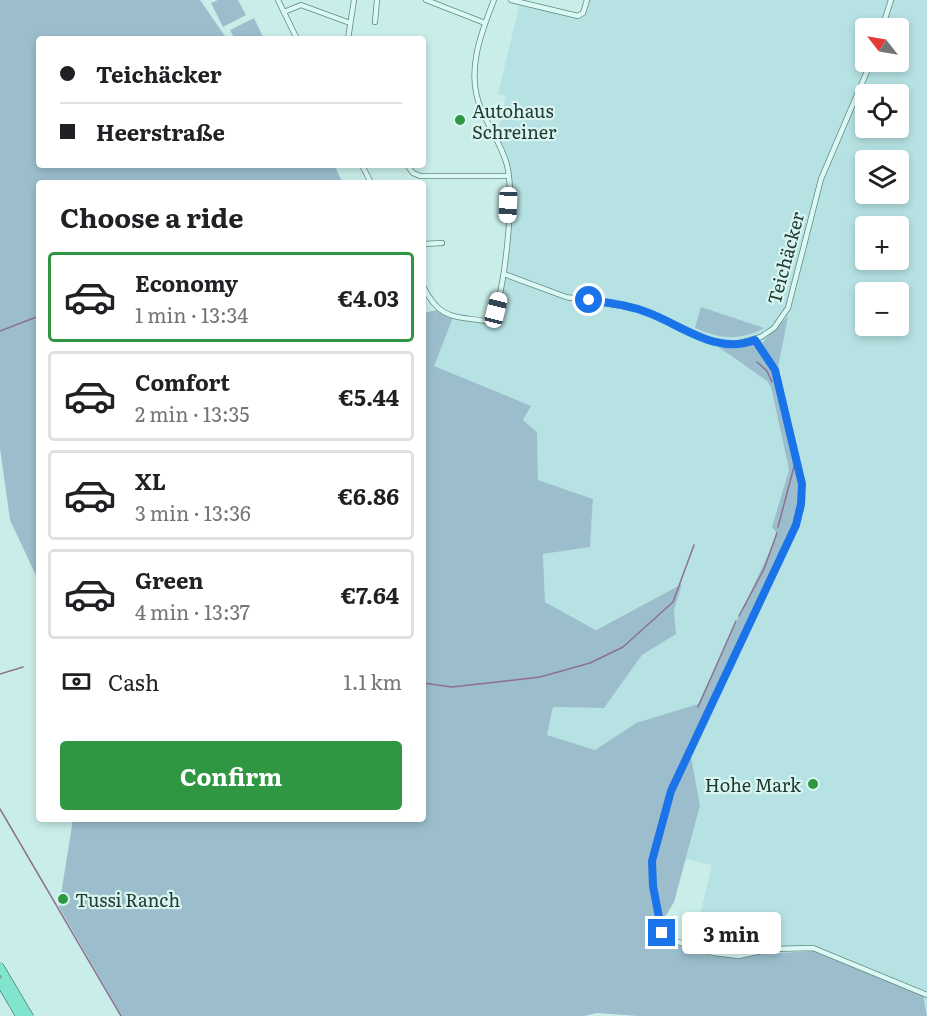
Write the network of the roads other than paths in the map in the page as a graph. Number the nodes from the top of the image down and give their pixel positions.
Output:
1 (278, 0) edge
2 (354, 0) edge
3 (377, 0) edge
4 (426, 0) edge
5 (494, 0) edge
6 (511, 0) edge
7 (587, 0) edge
8 (891, 0) edge
9 (284, 12) junction
10 (885, 18) edge
11 (375, 22) dead end
12 (350, 23) junction
13 (485, 23) junction
14 (296, 36) edge
15 (348, 36) edge
16 (867, 72) edge
17 (411, 168) edge
18 (508, 176) junction
19 (442, 243) dead end
20 (426, 244) edge
21 (504, 274) junction
22 (426, 292) edge
23 (755, 340) junction
24 (0, 967) edge
25 (0, 982) edge
26 (927, 995) edge
27 (20, 1016) edge
28 (29, 1016) edge

1 - 9 street
2 - 12 street
3 - 11 street
4 - 13 street
5 - 13 street
6 - 7 street
8 - 10 street
9 - 12 street
9 - 14 street
12 - 15 street
13 - 18 street
16 - 23 street, Teichäcker
17 - 18 street
18 - 21 street
19 - 20 street
21 - 22 street
21 - 23 street
23 - 26 street
24 - 28 highway
25 - 27 highway

